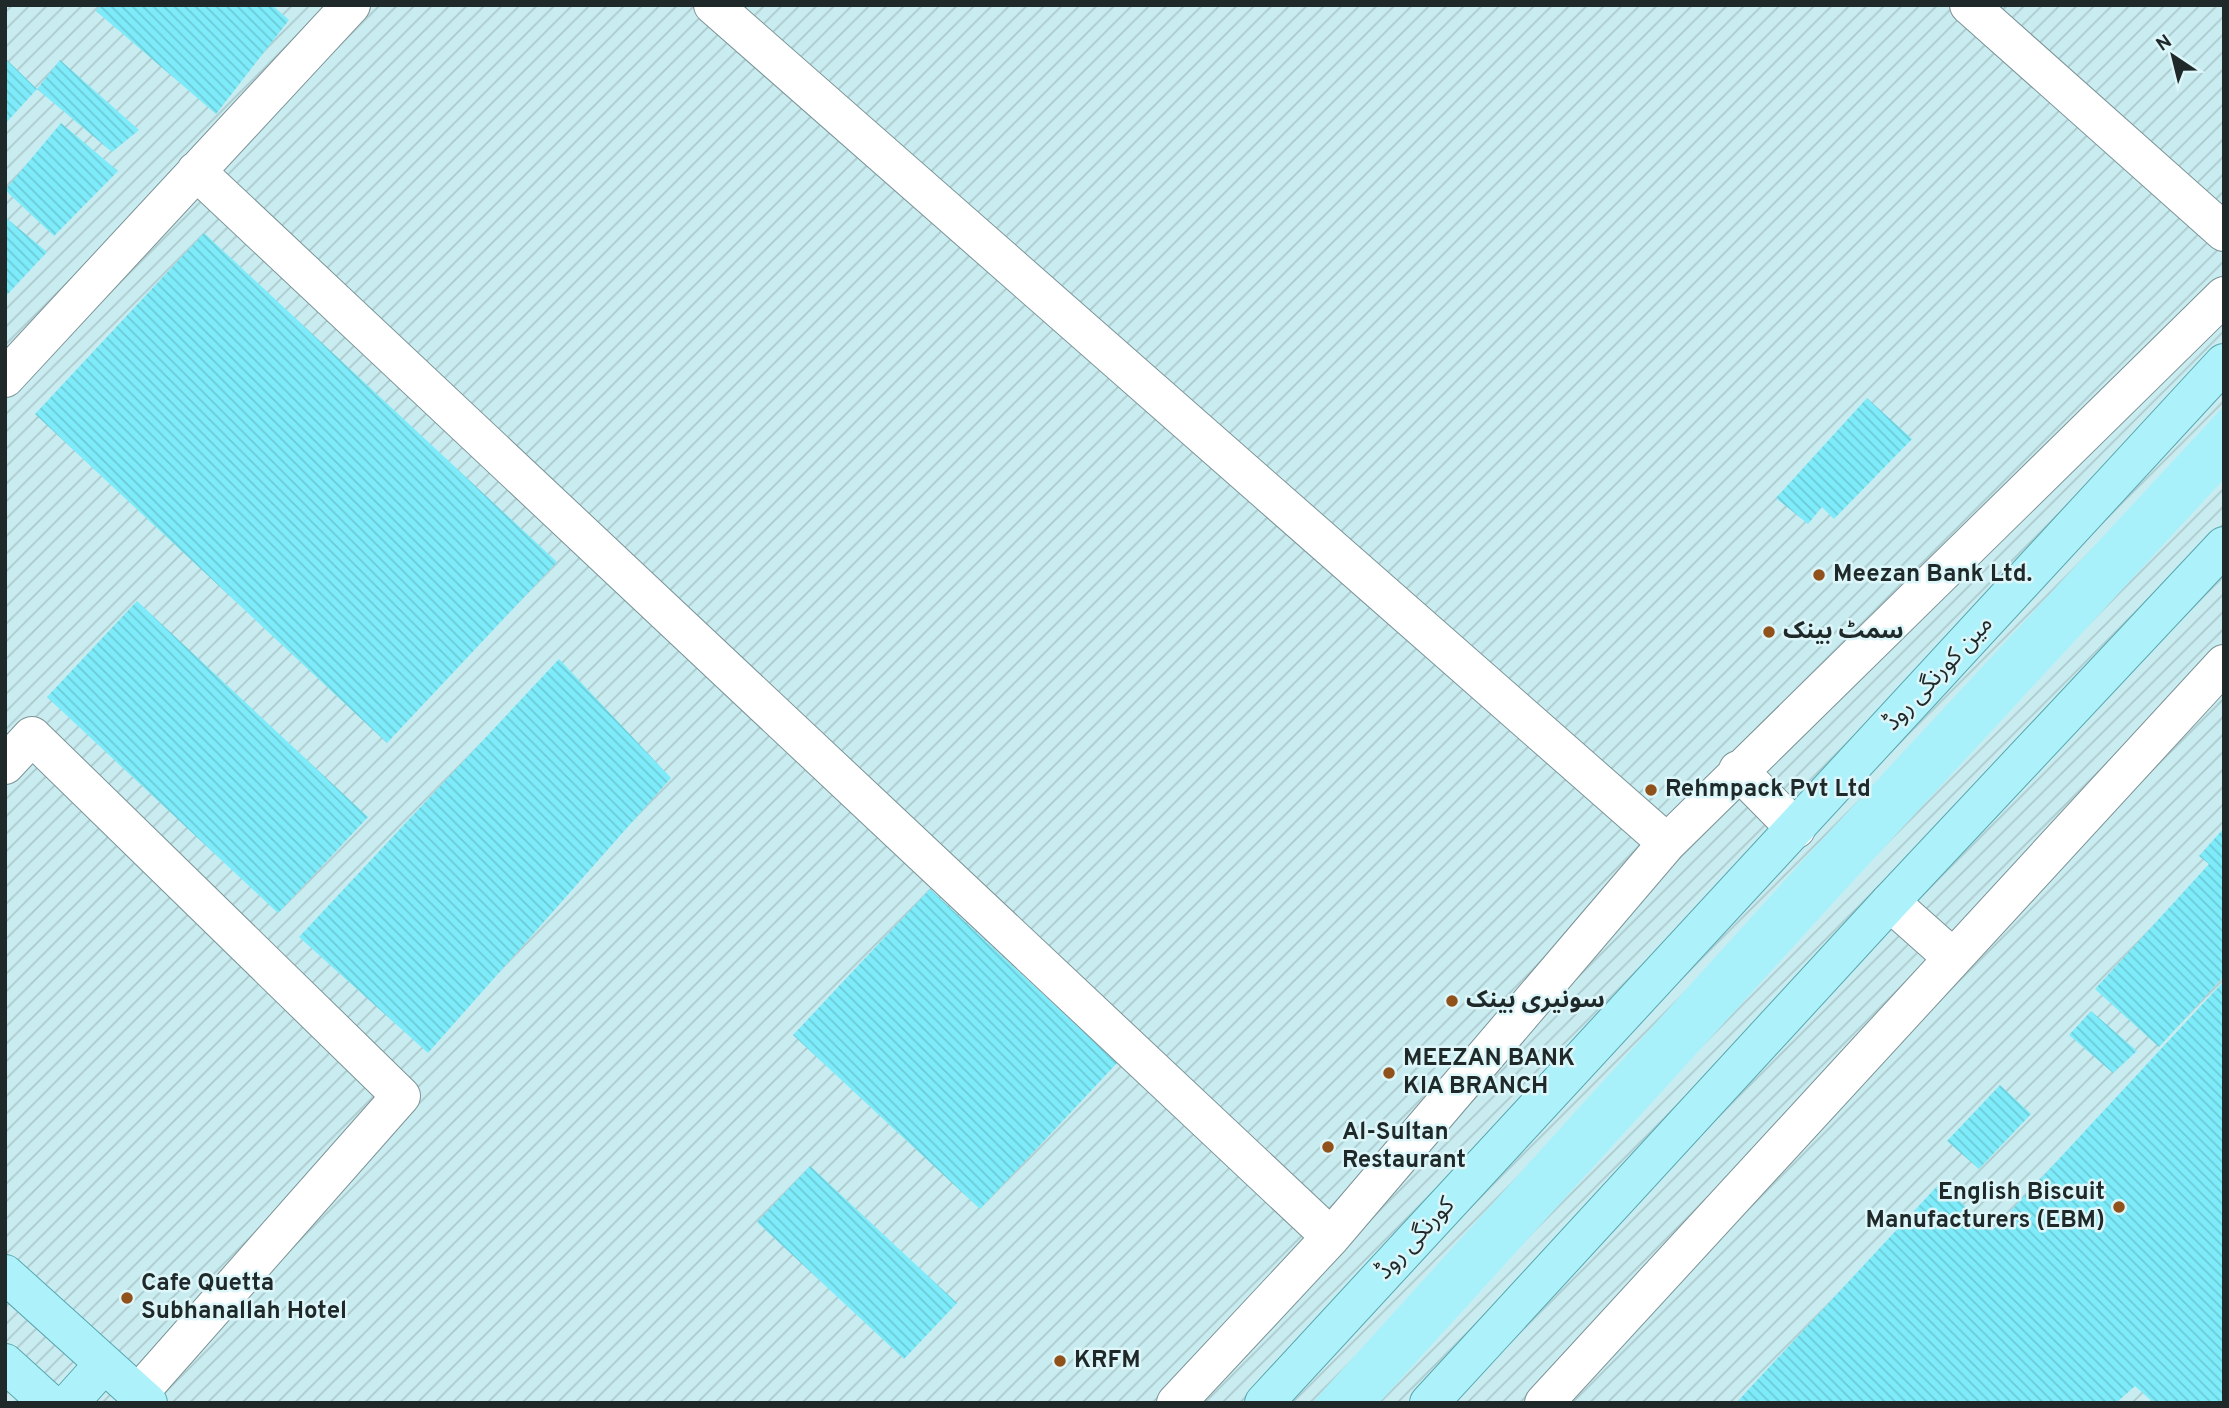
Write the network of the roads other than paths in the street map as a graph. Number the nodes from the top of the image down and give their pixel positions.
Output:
1 (351, 5) edge
2 (713, 5) edge
3 (1969, 5) edge
4 (196, 171) junction
5 (2224, 232) edge
6 (2224, 296) edge
7 (2224, 363) edge
8 (5, 377) edge
9 (2224, 546) edge
10 (2224, 664) edge
11 (5, 765) edge
12 (1738, 770) junction
13 (1796, 829) junction
14 (1667, 843) junction
15 (1890, 902) junction
16 (1953, 958) junction
17 (1331, 1237) junction
18 (5, 1274) edge
19 (5, 1363) edge
20 (104, 1364) junction
21 (143, 1398) edge
22 (49, 1403) edge
23 (69, 1403) edge
24 (1176, 1403) edge
25 (1264, 1403) edge
26 (1429, 1403) edge
27 (1544, 1403) edge

1 - 4 street
2 - 14 street
3 - 5 street
4 - 8 street
4 - 17 street
6 - 12 street
7 - 13 main road, مین کورنگی روڈ
9 - 15 main road
10 - 16 street
11 - 21 street
12 - 13 street
12 - 14 street
13 - 25 main road, کورنگی روڈ
14 - 17 street
15 - 16 street
15 - 26 main road
16 - 27 street
17 - 24 street
18 - 20 main road
19 - 22 main road
20 - 21 main road
20 - 23 main road

